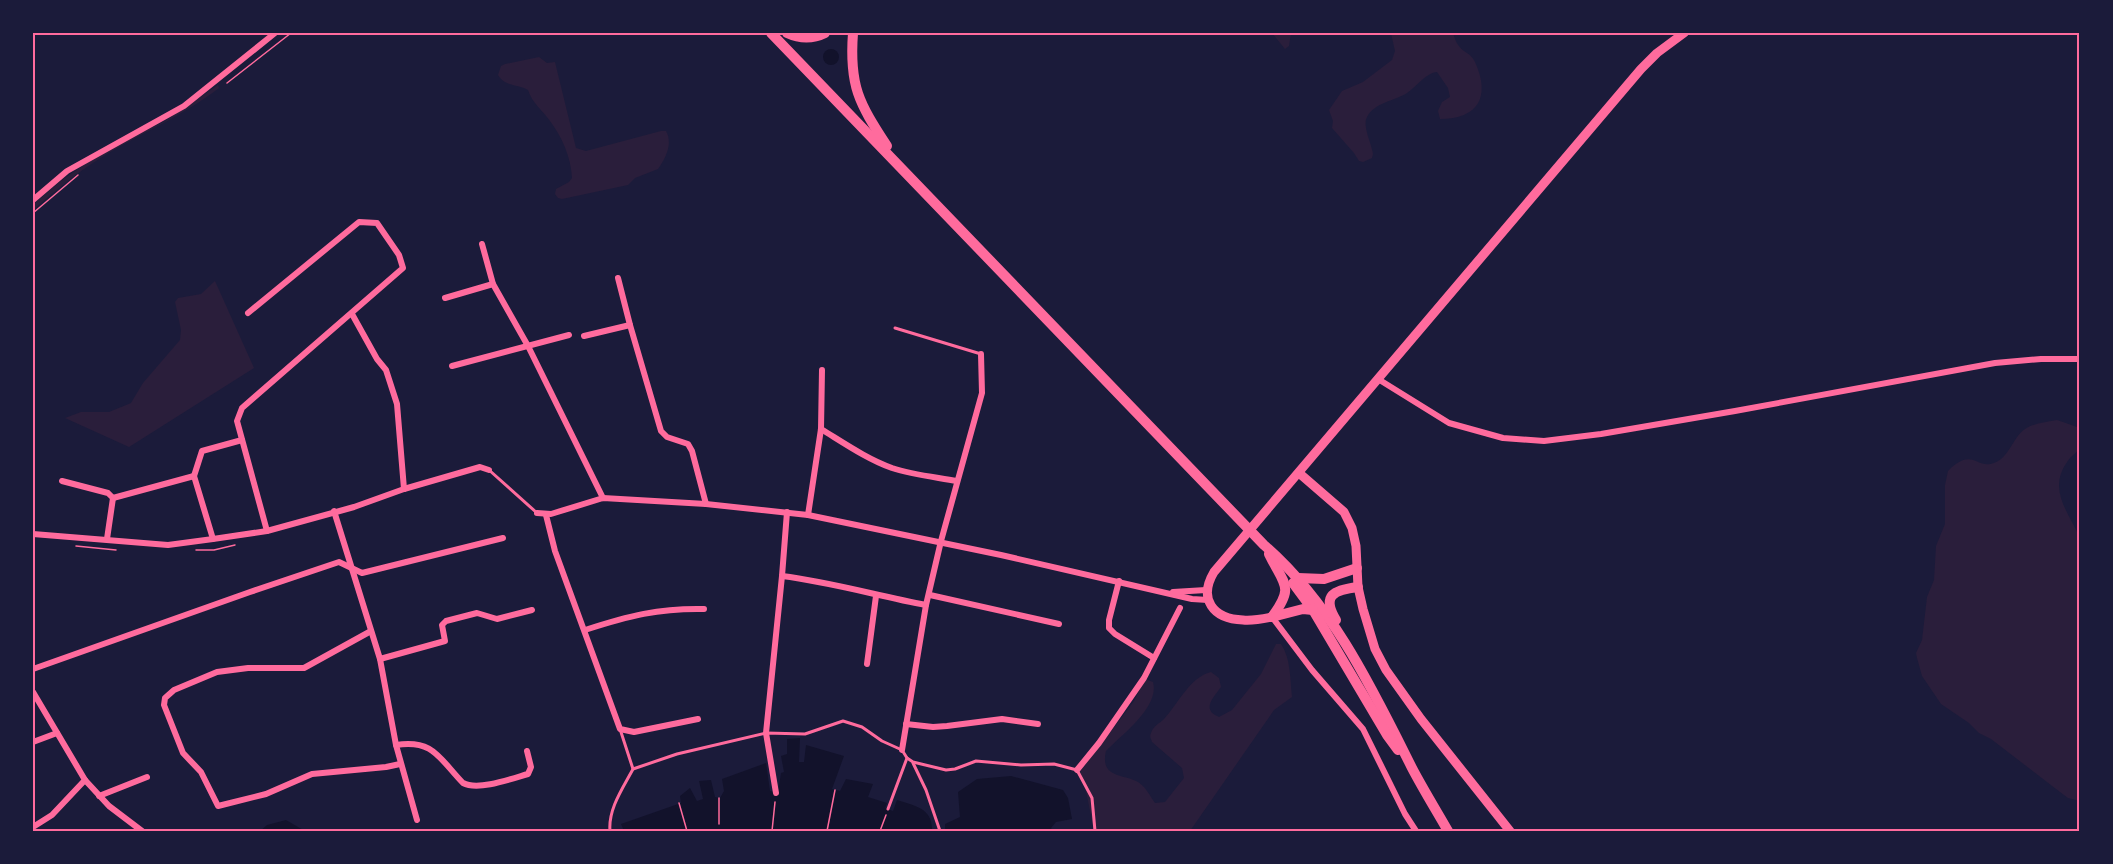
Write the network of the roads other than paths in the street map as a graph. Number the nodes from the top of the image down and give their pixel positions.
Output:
1 (275, 33) edge
2 (771, 33) edge
3 (787, 33) edge
4 (825, 33) edge
5 (853, 33) edge
6 (1684, 33) edge
7 (902, 169) junction
8 (33, 200) edge
9 (482, 244) dead end
10 (618, 278) dead end
11 (493, 284) junction
12 (445, 298) dead end
13 (248, 312) dead end
14 (352, 314) junction
15 (630, 325) junction
16 (895, 328) dead end
17 (569, 335) dead end
18 (584, 336) dead end
19 (528, 346) junction
20 (981, 354) joint
21 (2080, 359) edge
22 (452, 366) dead end
23 (822, 370) dead end
24 (1378, 379) junction
25 (821, 429) junction
26 (242, 440) junction
27 (489, 470) joint
28 (1299, 473) junction
29 (194, 476) junction
30 (62, 481) dead end
31 (957, 481) junction
32 (404, 489) junction
33 (113, 498) junction
34 (603, 498) junction
35 (706, 504) junction
36 (334, 511) junction
37 (537, 513) joint
38 (787, 513) junction
39 (546, 515) junction
40 (808, 515) junction
41 (267, 531) junction
42 (33, 534) edge
43 (503, 538) dead end
44 (107, 539) junction
45 (213, 539) junction
46 (941, 542) junction
47 (1267, 550) junction
48 (353, 568) junction
49 (1357, 568) junction
50 (782, 576) junction
51 (1298, 578) junction
52 (1119, 581) junction
53 (1358, 586) junction
54 (930, 595) junction
55 (1207, 595) junction
56 (876, 596) junction
57 (926, 605) junction
58 (1316, 607) junction
59 (1180, 608) dead end
60 (704, 609) dead end
61 (532, 610) dead end
62 (1272, 617) junction
63 (1059, 624) dead end
64 (585, 630) junction
65 (371, 631) junction
66 (1340, 635) junction
67 (1154, 658) junction
68 (380, 659) junction
69 (867, 664) dead end
70 (33, 669) edge
71 (33, 692) edge
72 (698, 719) dead end
73 (906, 724) junction
74 (1038, 724) dead end
75 (620, 729) junction
76 (57, 733) junction
77 (766, 733) junction
78 (33, 742) edge
79 (396, 746) junction
80 (902, 750) junction
81 (527, 751) dead end
82 (907, 758) junction
83 (913, 762) junction
84 (400, 764) junction
85 (633, 769) junction
86 (1077, 770) junction
87 (1413, 770) junction
88 (147, 777) dead end
89 (85, 780) junction
90 (776, 793) road end
91 (99, 796) junction
92 (888, 809) road end
93 (417, 820) dead end
94 (33, 827) edge
95 (142, 831) edge
96 (610, 831) edge
97 (939, 831) edge
98 (1095, 831) edge
99 (1416, 831) edge
100 (1449, 831) edge
101 (1510, 831) edge

1 - 8 street
2 - 7 highway
3 - 4 highway
5 - 7 highway
6 - 24 main road
7 - 47 highway
9 - 11 street
10 - 15 street
11 - 12 street
11 - 19 street
13 - 14 street
14 - 26 street
14 - 32 street
15 - 18 street
15 - 35 street
16 - 20 lane
17 - 19 street
19 - 22 street
19 - 34 street
20 - 31 street
21 - 24 street
23 - 25 street
24 - 28 main road
25 - 31 street
25 - 40 street
26 - 29 street
26 - 41 street
27 - 32 street
27 - 37 lane
28 - 49 main road
28 - 55 main road
29 - 33 street
29 - 45 street
30 - 33 street
31 - 46 street
32 - 36 street
33 - 44 street
34 - 35 street
34 - 39 street
35 - 38 street
36 - 41 street
36 - 48 street
37 - 39 street
38 - 40 street
38 - 50 street
39 - 64 street
40 - 46 street
41 - 45 street
42 - 44 street
43 - 48 street
44 - 45 street
46 - 52 street
46 - 54 street
47 - 51 highway
47 - 58 highway
47 - 62 highway
48 - 65 street
48 - 70 street
49 - 51 highway
49 - 53 main road
50 - 56 street
50 - 77 street
51 - 58 highway
52 - 55 street
52 - 67 street
53 - 66 highway
53 - 101 main road
54 - 57 street
54 - 63 street
55 - 62 main road
56 - 57 street
56 - 69 street
57 - 73 street
58 - 62 highway
58 - 66 highway
58 - 87 highway
59 - 67 street
60 - 64 street
61 - 68 street
62 - 99 street
64 - 75 street
65 - 68 street
65 - 84 street
66 - 87 highway
67 - 86 street
68 - 79 street
71 - 76 street
72 - 75 street
73 - 74 street
73 - 80 street
75 - 85 lane
76 - 78 street
76 - 89 street
77 - 80 lane
77 - 85 lane
77 - 90 street
79 - 81 street
79 - 84 street
80 - 82 lane
82 - 83 lane
82 - 92 lane
83 - 86 lane
83 - 97 lane
84 - 93 street
85 - 96 lane
86 - 98 lane
87 - 100 highway
88 - 91 street
89 - 91 street
89 - 94 street
91 - 95 street

